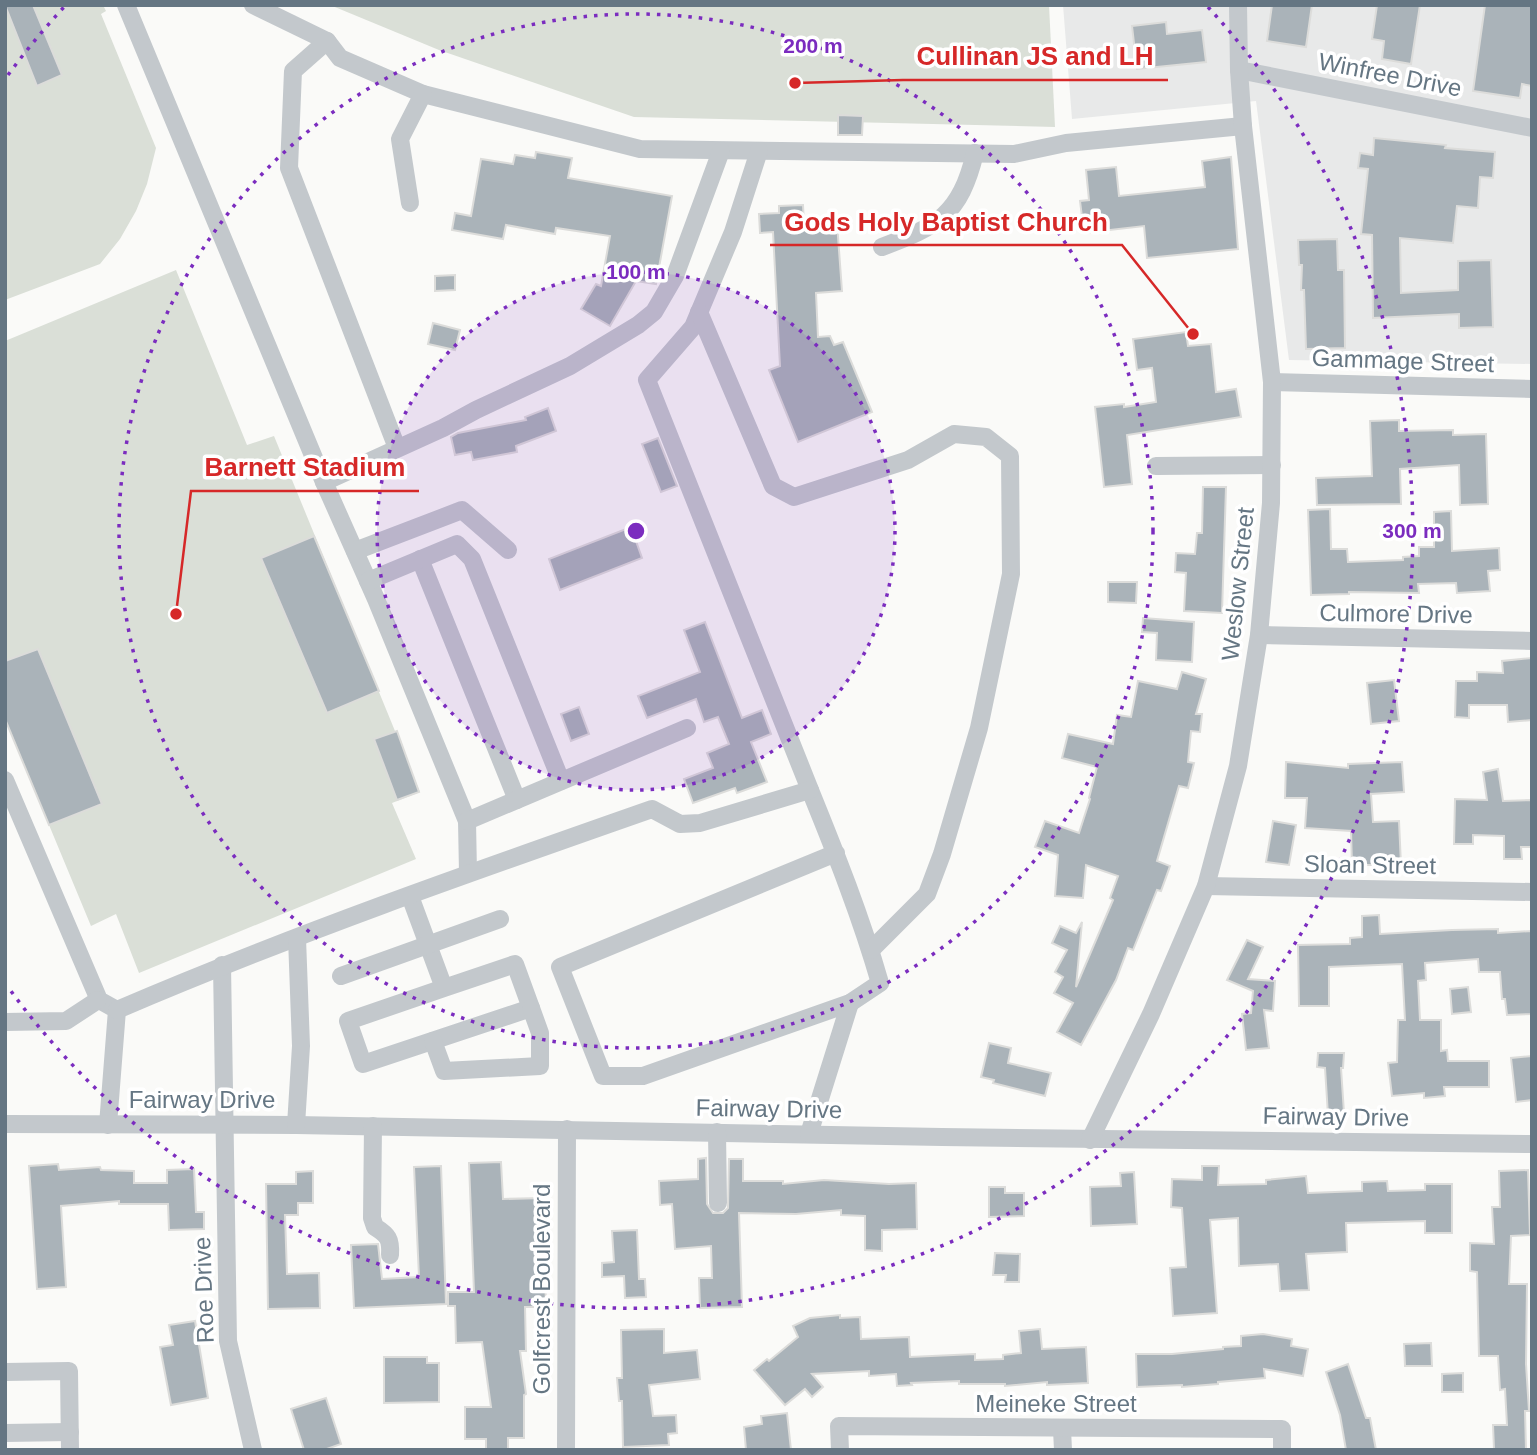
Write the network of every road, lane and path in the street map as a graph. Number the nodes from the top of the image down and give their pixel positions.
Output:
1 (126, 5) edge
2 (253, 5) edge
3 (1238, 5) edge
4 (327, 41) junction
5 (1239, 70) junction
6 (423, 94) junction
7 (1243, 127) junction
8 (1532, 128) edge
9 (720, 151) junction
10 (759, 151) junction
11 (975, 153) junction
12 (410, 203) dead end
13 (882, 247) dead end
14 (699, 312) junction
15 (1272, 382) junction
16 (1532, 388) edge
17 (397, 448) junction
18 (1272, 465) junction
19 (1156, 466) dead end
20 (324, 482) junction
21 (508, 550) dead end
22 (355, 551) junction
23 (419, 559) junction
24 (368, 581) junction
25 (1259, 635) junction
26 (1532, 641) edge
27 (687, 729) dead end
28 (5, 780) edge
29 (561, 781) junction
30 (810, 790) junction
31 (517, 800) junction
32 (467, 821) junction
33 (835, 853) junction
34 (468, 873) junction
35 (1206, 886) junction
36 (1532, 892) edge
37 (410, 896) junction
38 (499, 919) dead end
39 (297, 938) junction
40 (428, 945) junction
41 (871, 950) junction
42 (222, 965) junction
43 (341, 976) dead end
44 (444, 988) junction
45 (98, 1000) junction
46 (850, 1003) junction
47 (531, 1008) junction
48 (117, 1010) junction
49 (5, 1022) edge
50 (433, 1041) junction
51 (5, 1124) edge
52 (108, 1125) junction
53 (296, 1125) junction
54 (225, 1126) junction
55 (373, 1126) junction
56 (567, 1129) junction
57 (717, 1132) junction
58 (809, 1134) junction
59 (1090, 1140) junction
60 (1532, 1144) edge
61 (718, 1203) dead end
62 (390, 1255) dead end
63 (5, 1372) edge
64 (1062, 1429) junction
65 (5, 1433) edge
66 (70, 1441) edge
67 (253, 1450) edge
68 (566, 1450) edge
69 (840, 1450) edge
70 (1063, 1450) edge
71 (1282, 1450) edge

1 - 20 street
2 - 4 street
3 - 5 street, Weslow Street
4 - 6 street
4 - 17 street
5 - 7 street, Weslow Street
5 - 8 street, Winfree Drive
6 - 9 street
6 - 12 street
7 - 11 street
7 - 15 street, Weslow Street
9 - 10 street
9 - 17 street
10 - 11 street
10 - 14 street
11 - 13 street
14 - 30 street
14 - 41 street
15 - 16 street, Gammage Street
15 - 18 street, Weslow Street
17 - 20 street
18 - 19 street
18 - 25 street, Weslow Street
20 - 22 street
21 - 22 street
22 - 24 street
23 - 24 street
23 - 29 street
23 - 31 street
24 - 32 street
25 - 26 street, Culmore Drive
25 - 35 street, Weslow Street
27 - 29 street
28 - 45 street
29 - 31 street
30 - 33 street
30 - 34 street
31 - 32 street
32 - 34 street
33 - 41 street
33 - 46 street
34 - 37 street
35 - 36 street, Sloan Street
35 - 59 street, Weslow Street
37 - 39 street
37 - 40 street
38 - 40 street
39 - 42 street
39 - 53 street
40 - 43 street
40 - 44 street
41 - 46 street
42 - 48 street
42 - 54 street, Roe Drive
44 - 47 street
44 - 50 street
45 - 48 street
45 - 49 street
46 - 58 street
47 - 50 street
47 - 50 street
48 - 52 street
51 - 52 street, Fairway Drive
52 - 54 street, Fairway Drive
53 - 54 street, Fairway Drive
53 - 55 street, Fairway Drive
54 - 67 street, Roe Drive
55 - 56 street, Fairway Drive
55 - 62 street
56 - 57 street, Fairway Drive
56 - 68 street, Golfcrest Boulevard
57 - 58 street, Fairway Drive
57 - 61 street
58 - 59 street, Fairway Drive
59 - 60 street, Fairway Drive
63 - 66 street
64 - 69 street, Meineke Street
64 - 70 street
64 - 71 street, Meineke Street
65 - 66 street

